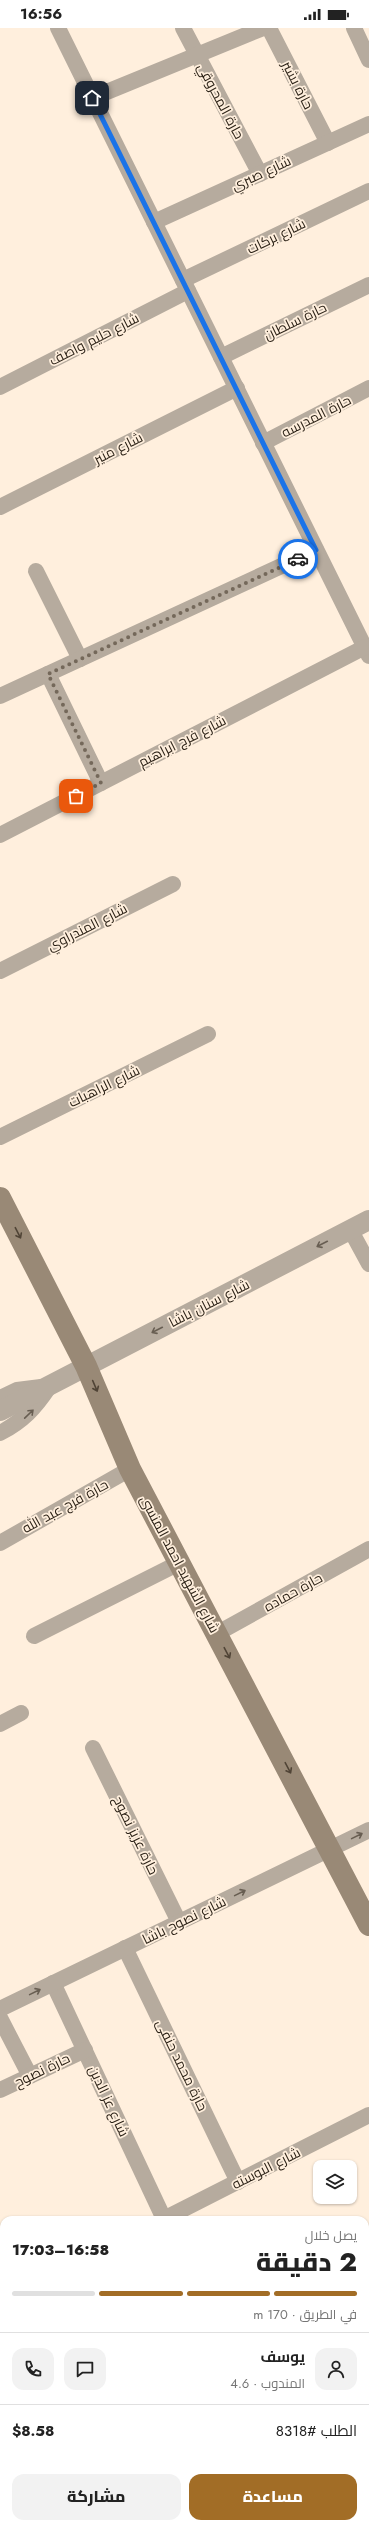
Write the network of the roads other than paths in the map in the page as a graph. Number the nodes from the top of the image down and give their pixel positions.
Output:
1 (58, 28) edge
2 (183, 28) edge
3 (264, 28) edge
4 (269, 28) edge
5 (354, 28) edge
6 (197, 55) junction
7 (369, 60) edge
8 (92, 98) junction
9 (369, 124) edge
10 (328, 143) junction
11 (260, 174) junction
12 (369, 191) edge
13 (154, 222) junction
14 (369, 285) edge
15 (185, 286) junction
16 (221, 357) junction
17 (0, 387) edge
18 (236, 388) junction
19 (369, 388) edge
20 (263, 443) junction
21 (0, 507) edge
22 (316, 550) junction
23 (36, 571) dead end
24 (367, 652) edge
25 (80, 659) junction
26 (48, 674) junction
27 (0, 696) edge
28 (101, 783) junction
29 (0, 835) edge
30 (173, 884) dead end
31 (0, 971) edge
32 (208, 1034) dead end
33 (0, 1137) edge
34 (0, 1198) edge
35 (369, 1220) edge
36 (350, 1229) junction
37 (369, 1264) edge
38 (86, 1366) junction
39 (49, 1387) junction
40 (9, 1400) edge
41 (0, 1410) edge
42 (0, 1433) edge
43 (130, 1469) junction
44 (0, 1543) edge
45 (369, 1549) edge
46 (179, 1563) junction
47 (216, 1634) junction
48 (34, 1636) dead end
49 (21, 1713) dead end
50 (0, 1724) edge
51 (92, 1748) dead end
52 (369, 1830) edge
53 (330, 1849) junction
54 (179, 1922) junction
55 (369, 1925) edge
56 (126, 1948) junction
57 (53, 1984) junction
58 (0, 2010) edge
59 (0, 2018) edge
60 (84, 2050) junction
61 (30, 2076) junction
62 (0, 2090) edge
63 (369, 2115) edge
64 (238, 2182) junction
65 (161, 2216) edge
66 (171, 2216) edge

1 - 8 street
2 - 6 street, حارة المحروقي
3 - 6 street
4 - 10 street, حارة بشير
5 - 7 street
6 - 8 street
6 - 11 street, حارة المحروقي
8 - 13 street
9 - 10 street, شارع صبري
10 - 11 street, شارع صبري
11 - 13 street, شارع صبري
12 - 15 street, شارع بركات
13 - 15 street
14 - 16 street, حارة سلطان
15 - 16 street
15 - 17 street, شارع حليم واصف
16 - 18 street
18 - 20 street
18 - 21 street, شارع منير
19 - 20 street, حارة المدرسه
20 - 22 street
22 - 24 street
22 - 25 street
23 - 25 street
24 - 28 street, شارع فرج ابراهيم
25 - 26 street
26 - 27 street
26 - 28 street
28 - 29 street, شارع فرج ابراهيم
30 - 31 street, شارع المندراوي
32 - 33 street, شارع الراهبات
34 -> 38 main road, شارع الشهيد احمد المنسى
35 - 36 street, شارع سنان باشا
36 - 37 street
36 -> 38 street, شارع سنان باشا
38 - 39 street, شارع سنان باشا
38 -> 43 main road, شارع الشهيد احمد المنسى
39 - 40 street, شارع سنان باشا
42 -> 39 street, شارع سنان باشا
40 - 41 street, شارع سنان باشا
43 - 44 street, حارة فرج عبد الله
43 - 46 main road, شارع الشهيد احمد المنسى
45 - 47 street, حارة حماده
46 - 47 main road, شارع الشهيد احمد المنسى
46 - 48 street
47 -> 53 main road, شارع الشهيد احمد المنسى
49 - 50 street
51 - 54 street, حارة عزيز نصوح
53 -> 52 street, شارع نصوح باشا
54 -> 53 street, شارع نصوح باشا
53 - 55 main road, شارع الشهيد احمد المنسى
54 - 56 street, شارع نصوح باشا
56 - 57 street, شارع نصوح باشا
56 - 64 street, حارة محمد حنفى
58 -> 57 street, شارع نصوح باشا
57 - 60 street, شارع عز الدين
59 - 61 street
60 - 61 street, حارة نصوح
60 - 65 street, شارع عز الدين
61 - 62 street, حارة نصوح
63 - 64 street, شارع البوسته
64 - 66 street, شارع البوسته

